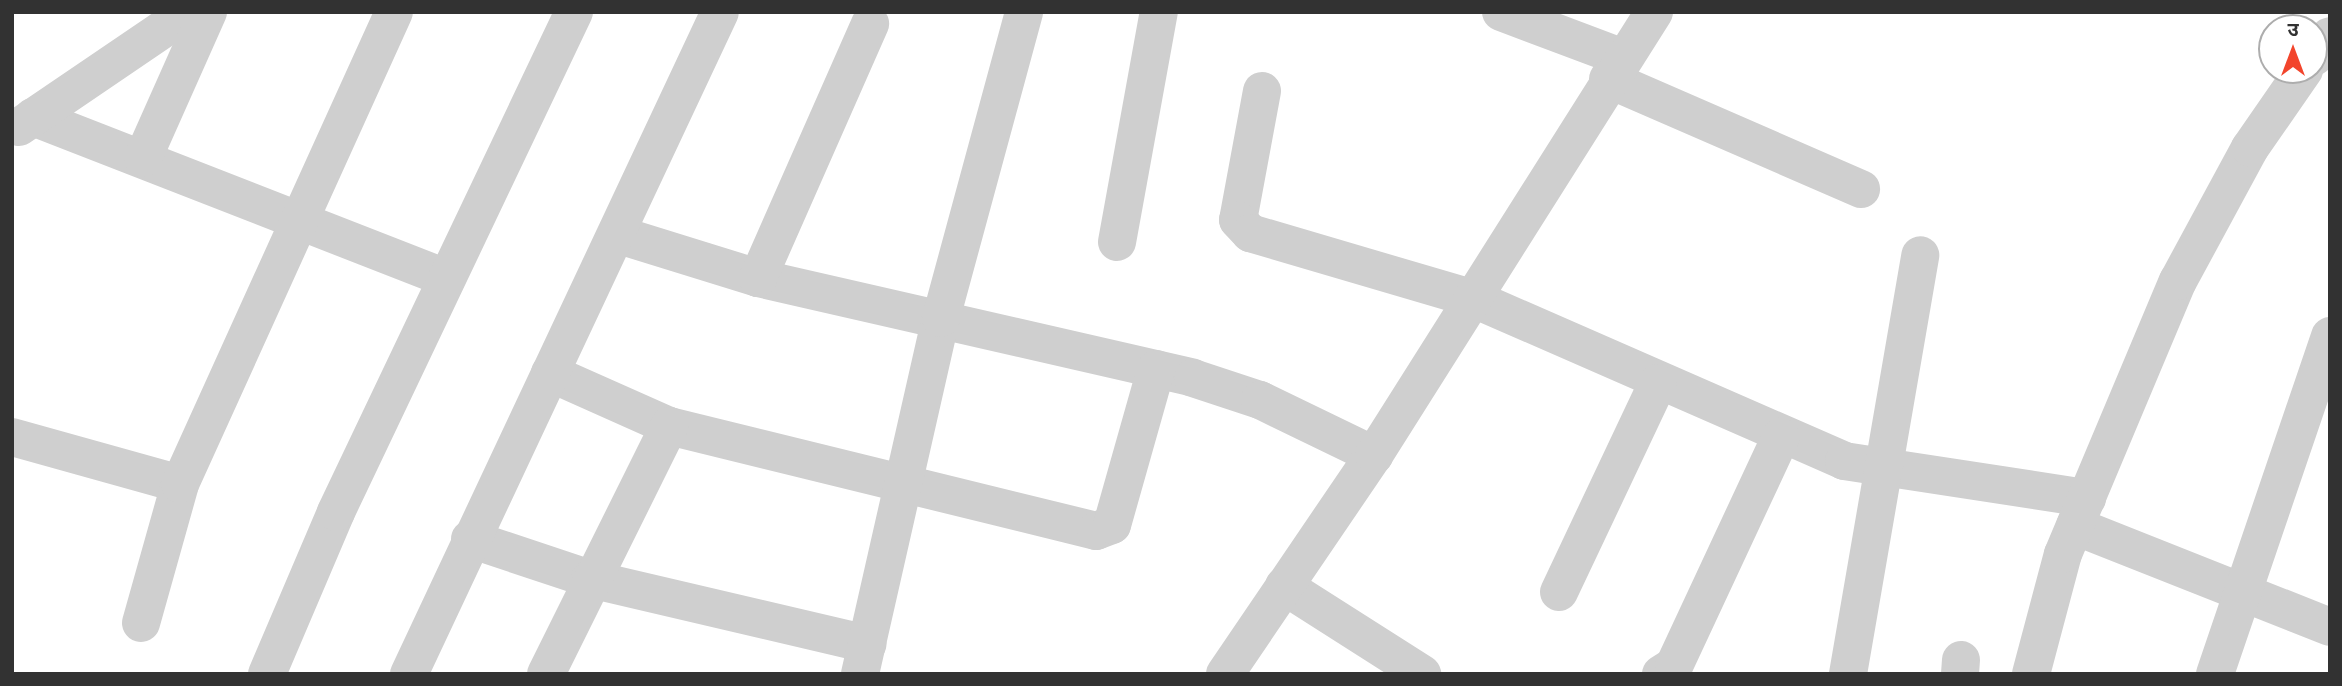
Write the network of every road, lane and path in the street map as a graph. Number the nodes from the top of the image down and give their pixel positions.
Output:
1 (188, 12) edge
2 (208, 12) edge
3 (394, 12) edge
4 (574, 12) edge
5 (720, 12) edge
6 (1024, 12) edge
7 (1159, 12) edge
8 (1501, 12) edge
9 (1654, 12) edge
10 (870, 24) dead end
11 (1615, 68) junction
12 (2294, 84) edge
13 (1262, 91) dead end
14 (23, 124) edge
15 (144, 158) junction
16 (1861, 189) dead end
17 (301, 216) junction
18 (619, 235) junction
19 (1117, 242) dead end
20 (1920, 255) dead end
21 (447, 278) junction
22 (758, 278) junction
23 (1474, 299) junction
24 (941, 318) junction
25 (2330, 336) edge
26 (1156, 369) junction
27 (550, 373) junction
28 (1658, 383) junction
29 (668, 426) junction
30 (12, 437) edge
31 (1781, 437) junction
32 (1374, 455) junction
33 (1879, 470) junction
34 (180, 484) junction
35 (908, 484) junction
36 (2081, 512) junction
37 (470, 539) junction
38 (590, 579) junction
39 (1284, 586) junction
40 (1559, 592) dead end
41 (2243, 593) junction
42 (141, 623) dead end
43 (2330, 627) edge
44 (864, 659) edge
45 (267, 674) edge
46 (409, 674) edge
47 (546, 674) edge
48 (1225, 674) edge
49 (1422, 674) edge
50 (1661, 674) edge
51 (1848, 674) edge
52 (2031, 674) edge
53 (2216, 674) edge

1 - 14 street
2 - 15 street
3 - 17 street
4 - 21 street
5 - 18 street
6 - 24 street
7 - 19 street
8 - 11 street
9 - 11 street
10 - 22 street
11 - 16 street
11 - 23 street
12 - 36 street
13 - 23 street
14 - 15 street
15 - 17 street
17 - 21 street
17 - 34 street
18 - 22 street
18 - 27 street
20 - 33 street
21 - 45 street
22 - 24 street
23 - 28 street
23 - 32 street
24 - 26 street
24 - 35 street
25 - 41 street
26 - 32 street
26 - 35 street
27 - 29 street
27 - 37 street
28 - 31 street
28 - 40 street
29 - 35 street
29 - 38 street
30 - 34 street
31 - 33 street
31 - 50 street
32 - 39 street
33 - 36 street
33 - 51 street
34 - 42 street
35 - 44 street
36 - 41 street
36 - 52 street
37 - 38 street
37 - 46 street
38 - 44 street
38 - 47 street
39 - 48 street
39 - 49 street
41 - 43 street
41 - 53 street

